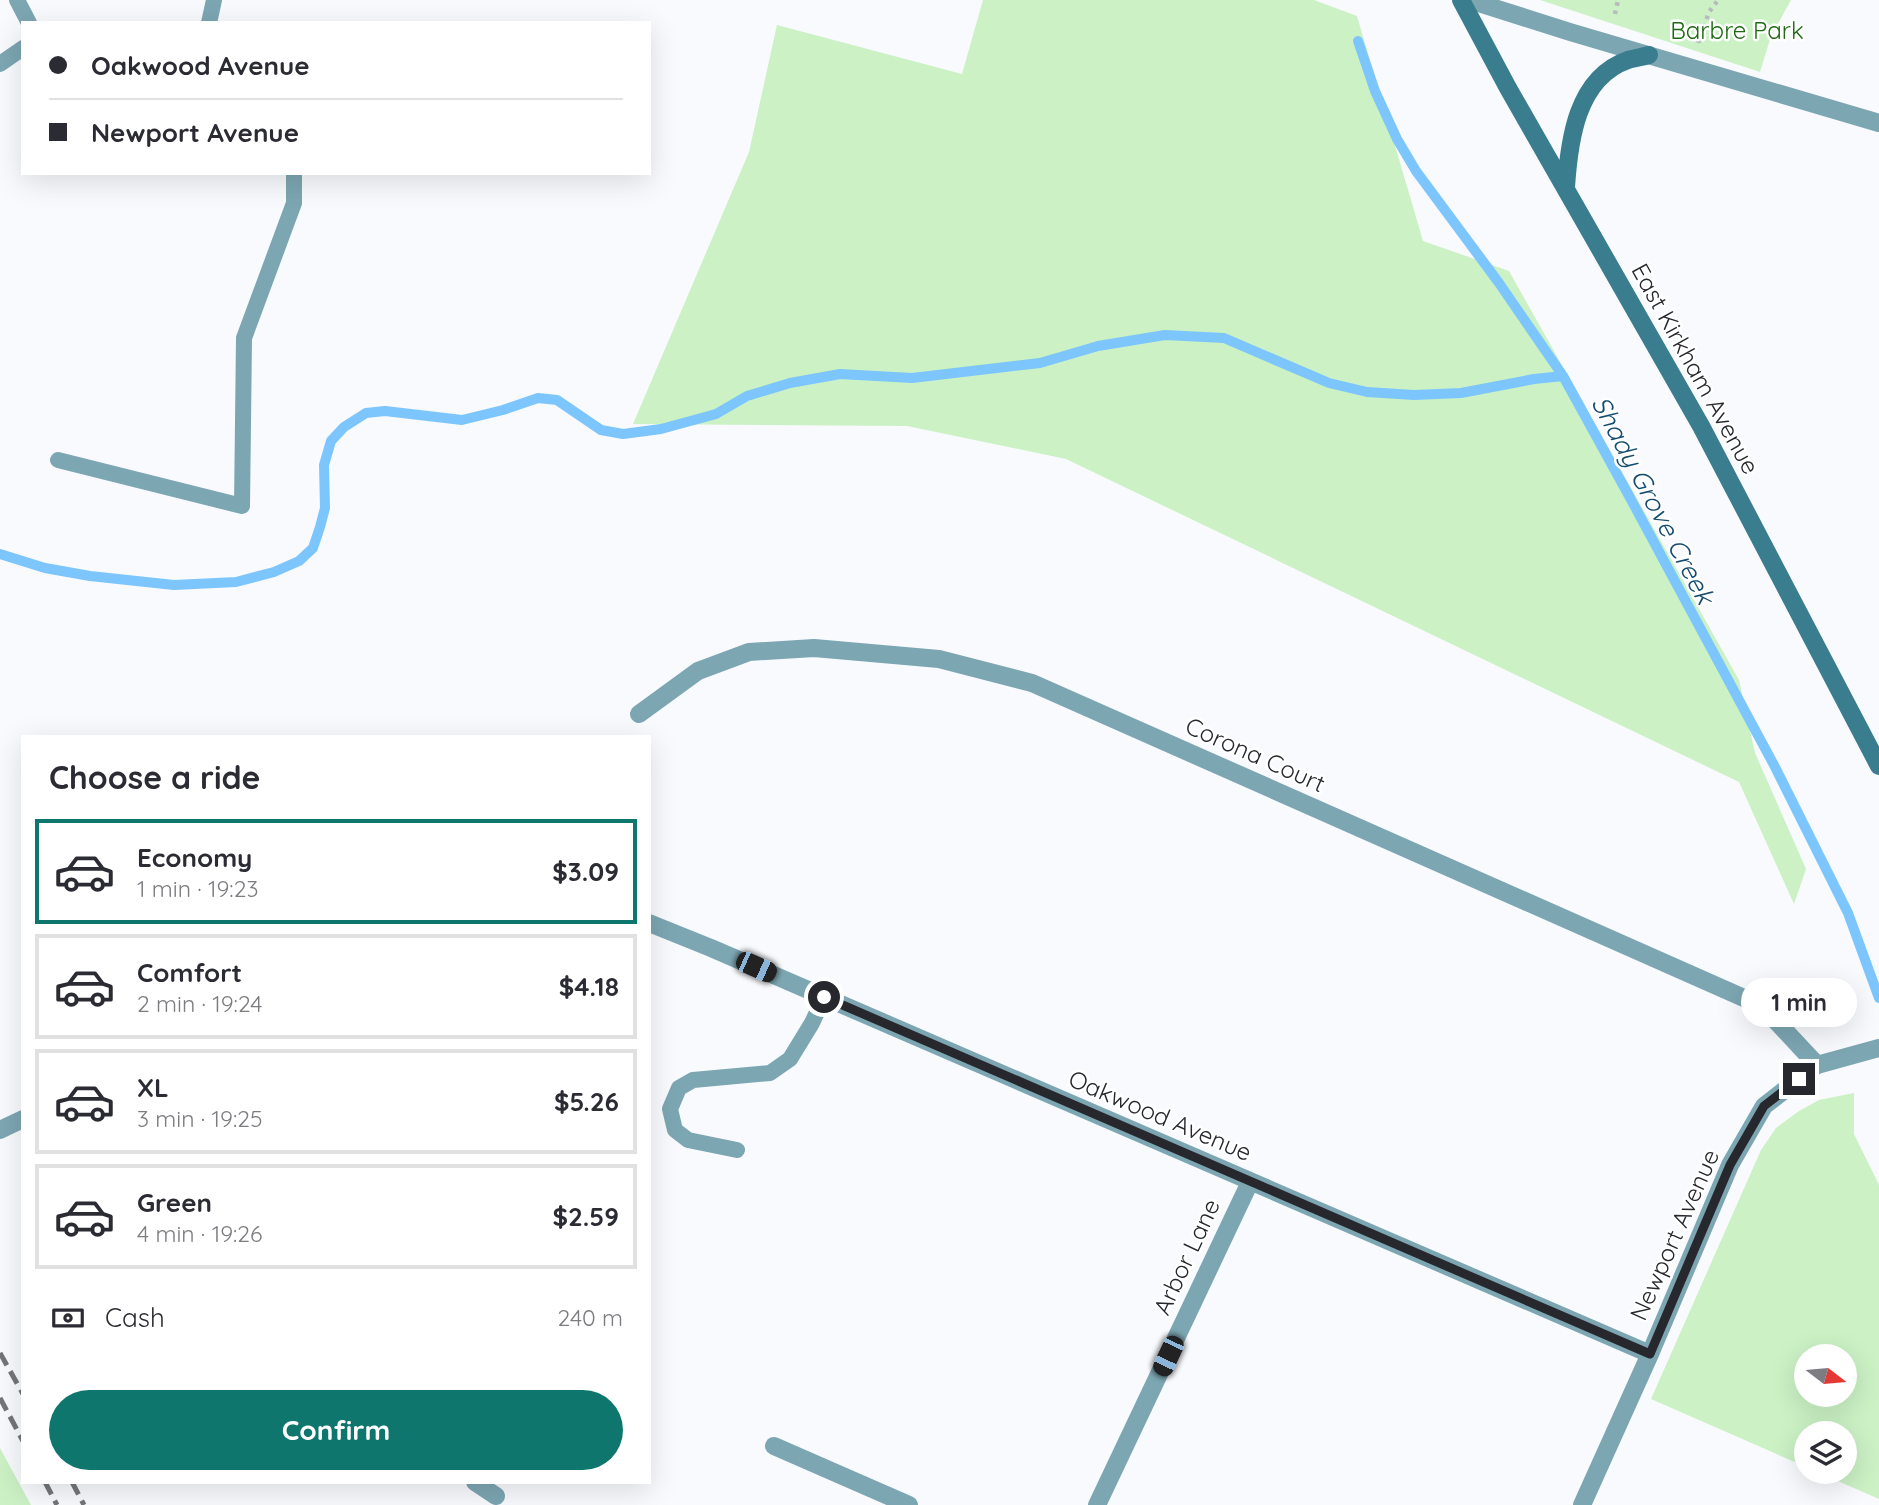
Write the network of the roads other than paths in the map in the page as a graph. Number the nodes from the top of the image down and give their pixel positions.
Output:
1 (17, 0) edge
2 (214, 0) edge
3 (1461, 0) edge
4 (1469, 0) edge
5 (28, 21) edge
6 (209, 21) edge
7 (21, 49) edge
8 (1649, 55) junction
9 (0, 64) edge
10 (1879, 123) edge
11 (294, 175) edge
12 (1566, 187) junction
13 (58, 460) dead end
14 (639, 714) dead end
15 (1879, 765) edge
16 (651, 924) edge
17 (824, 997) junction
18 (1874, 1050) edge
19 (1817, 1065) junction
20 (21, 1120) edge
21 (0, 1130) edge
22 (737, 1150) dead end
23 (1250, 1182) junction
24 (1650, 1354) junction
25 (774, 1446) dead end
26 (479, 1484) edge
27 (497, 1494) edge
28 (909, 1505) edge
29 (1097, 1505) edge
30 (1582, 1505) edge

1 - 5 lane
2 - 6 lane
3 - 12 main road, East Kirkham Avenue
4 - 8 street
7 - 9 lane
8 - 10 street
8 - 12 main road
11 - 13 lane
12 - 15 main road, East Kirkham Avenue
14 - 19 street, Corona Court
16 - 17 street, Oakwood Avenue
17 - 22 lane
17 - 23 street, Oakwood Avenue
18 - 19 street, Newport Avenue
19 - 24 street, Newport Avenue
20 - 21 street
23 - 24 street, Oakwood Avenue
23 - 29 street, Arbor Lane
24 - 30 street, Newport Avenue
25 - 28 street
26 - 27 street

